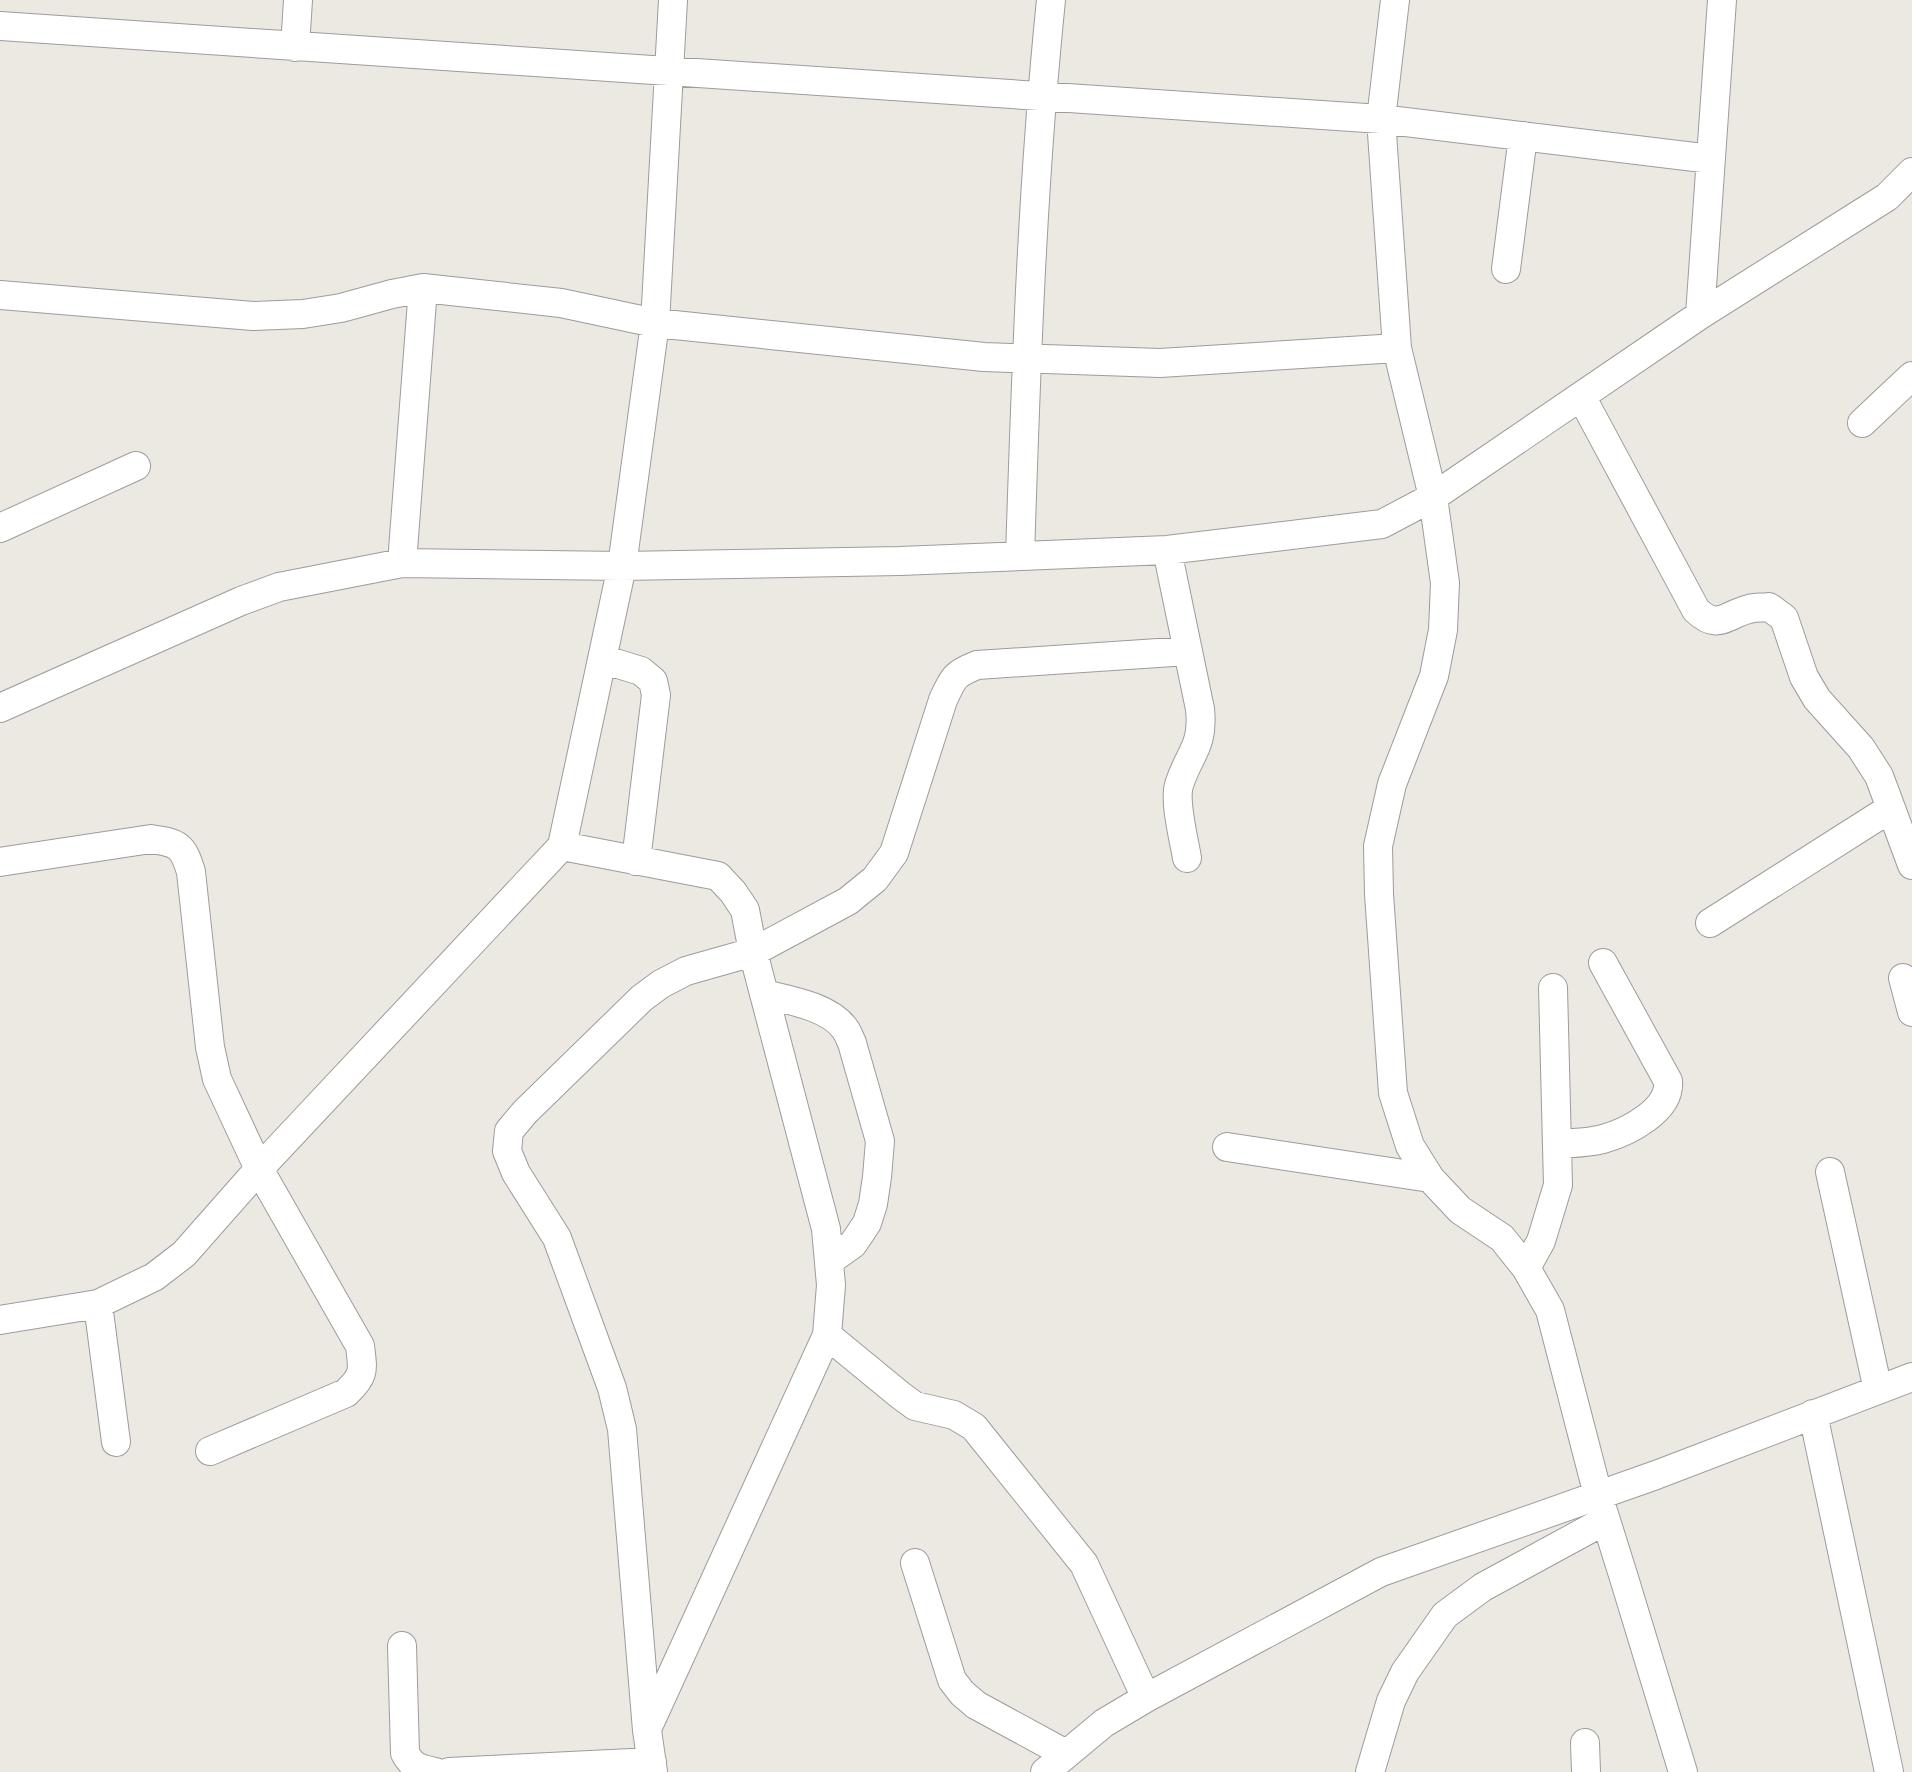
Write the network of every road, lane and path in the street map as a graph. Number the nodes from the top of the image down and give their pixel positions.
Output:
1 (298, 0) edge
2 (673, 0) edge
3 (1051, 0) edge
4 (1395, 0) edge
5 (1722, 0) edge
6 (0, 26) edge
7 (295, 47) junction
8 (669, 72) junction
9 (1041, 97) junction
10 (1381, 119) junction
11 (1523, 136) junction
12 (1711, 159) junction
13 (1911, 175) edge
14 (1506, 269) dead end
15 (423, 288) junction
16 (0, 295) edge
17 (1700, 315) junction
18 (655, 322) junction
19 (1397, 348) junction
20 (1027, 358) junction
21 (1912, 376) edge
22 (1581, 396) junction
23 (1862, 423) dead end
24 (136, 466) dead end
25 (1433, 497) junction
26 (0, 528) edge
27 (1167, 550) junction
28 (1020, 556) junction
29 (402, 563) junction
30 (622, 566) junction
31 (1188, 651) junction
32 (602, 659) junction
33 (0, 708) edge
34 (1891, 808) junction
35 (562, 846) junction
36 (1910, 856) edge
37 (1187, 858) dead end
38 (636, 861) junction
39 (0, 862) edge
40 (1710, 923) dead end
41 (753, 952) junction
42 (1603, 963) dead end
43 (1903, 978) dead end
44 (1553, 988) dead end
45 (764, 994) junction
46 (1912, 1012) edge
47 (1557, 1144) junction
48 (1227, 1147) dead end
49 (259, 1169) junction
50 (1830, 1172) dead end
51 (1430, 1178) junction
52 (829, 1261) junction
53 (1526, 1268) junction
54 (98, 1304) junction
55 (0, 1320) edge
56 (828, 1335) junction
57 (1912, 1376) edge
58 (1878, 1390) junction
59 (1813, 1414) junction
60 (116, 1442) dead end
61 (210, 1451) dead end
62 (1602, 1508) junction
63 (915, 1563) dead end
64 (402, 1646) dead end
65 (1146, 1698) junction
66 (647, 1730) junction
67 (1585, 1743) dead end
68 (1066, 1754) junction
69 (652, 1767) edge
70 (435, 1772) edge
71 (449, 1772) edge
72 (1045, 1772) edge
73 (1370, 1772) edge
74 (1586, 1772) edge
75 (1683, 1772) edge
76 (1888, 1772) edge

1 - 7 street
2 - 8 street
3 - 9 street
4 - 10 street
5 - 12 street
6 - 7 street
7 - 8 street
8 - 9 street
8 - 18 street
9 - 10 street
9 - 20 street
10 - 11 street
10 - 19 street
11 - 12 street
11 - 14 street
12 - 17 street
13 - 17 street
15 - 16 street
15 - 18 street
15 - 29 street
17 - 22 street
18 - 20 street
18 - 30 street
19 - 20 street
19 - 25 street
20 - 28 street
21 - 23 street
22 - 25 street
22 - 34 street
24 - 26 street
25 - 27 street
25 - 51 street
27 - 28 street
27 - 31 street
28 - 30 street
29 - 30 street
29 - 33 street
30 - 32 street
31 - 37 street
31 - 41 street
32 - 35 street
32 - 38 street
34 - 36 street
34 - 40 street
35 - 38 street
35 - 49 street
38 - 41 street
39 - 49 street
41 - 45 street
41 - 66 street
42 - 47 street
43 - 46 street
44 - 47 street
45 - 52 street
45 - 52 street
47 - 53 street
48 - 51 street
49 - 54 street
49 - 61 street
50 - 58 street
51 - 53 street
52 - 56 street
53 - 62 street
54 - 55 street
54 - 60 street
56 - 65 street
56 - 66 street
57 - 58 street
58 - 59 street
59 - 62 street
59 - 76 street
62 - 65 street
62 - 73 street
62 - 75 street
63 - 68 street
64 - 70 street
65 - 68 street
66 - 69 street
67 - 74 street
68 - 72 street
69 - 71 street

